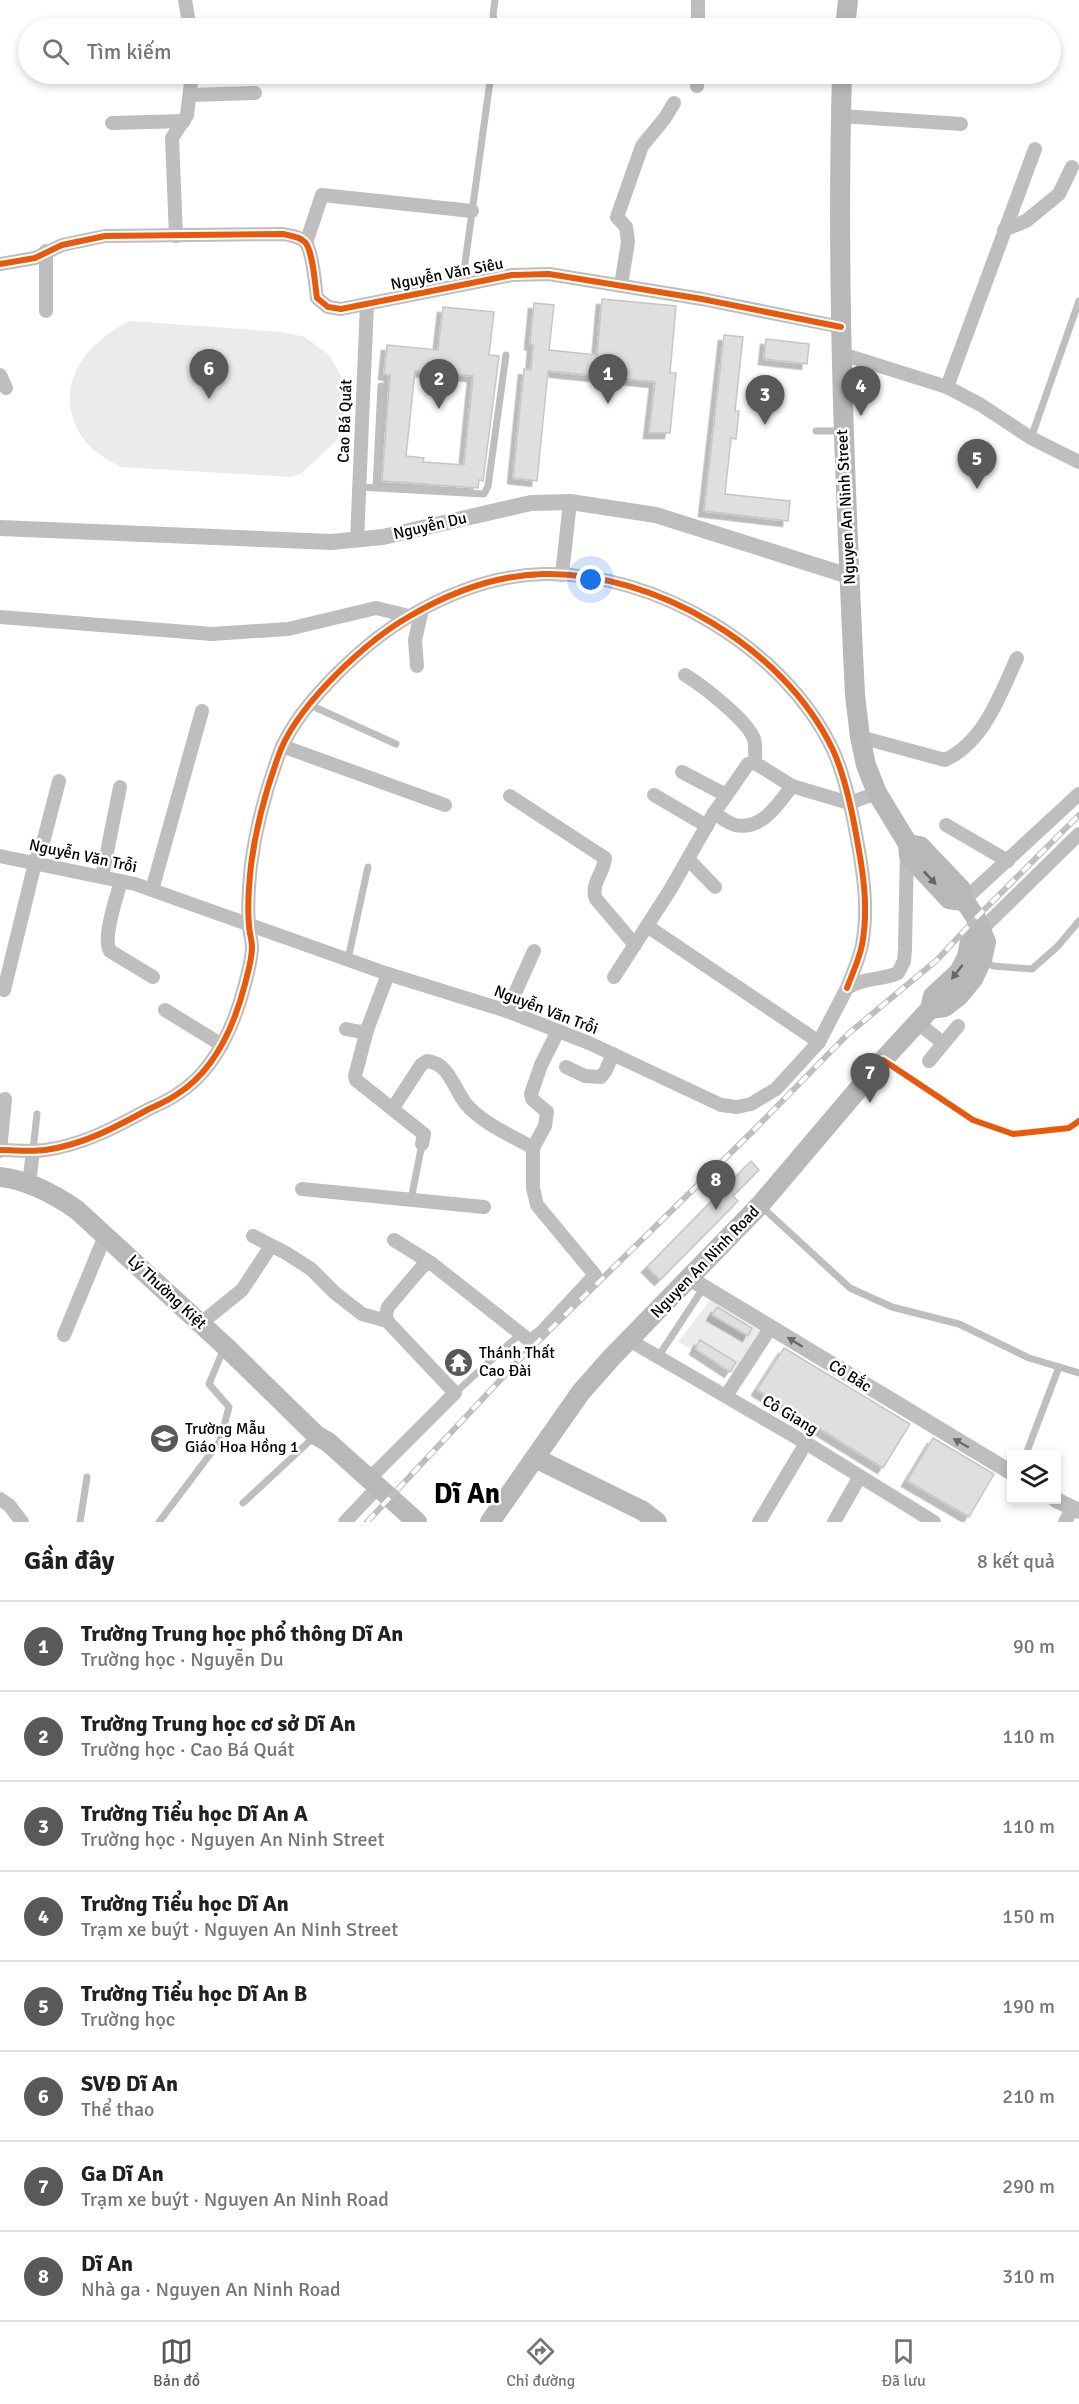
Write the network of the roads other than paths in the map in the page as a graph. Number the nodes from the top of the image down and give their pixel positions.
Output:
1 (185, 0) edge
2 (495, 0) edge
3 (698, 0) edge
4 (848, 0) edge
5 (188, 18) edge
6 (494, 18) edge
7 (698, 18) edge
8 (846, 18) edge
9 (191, 84) edge
10 (490, 84) edge
11 (842, 84) edge
12 (255, 93) dead end
13 (190, 95) junction
14 (674, 103) dead end
15 (841, 116) junction
16 (184, 121) junction
17 (112, 123) dead end
18 (961, 124) dead end
19 (1035, 149) dead end
20 (1072, 167) dead end
21 (472, 211) junction
22 (1004, 230) junction
23 (176, 236) junction
24 (306, 243) junction
25 (46, 251) junction
26 (0, 264) edge
27 (462, 285) junction
28 (621, 285) junction
29 (1079, 301) edge
30 (367, 304) junction
31 (46, 311) dead end
32 (841, 327) junction
33 (842, 354) junction
34 (506, 355) dead end
35 (0, 375) edge
36 (381, 386) dead end
37 (947, 387) junction
38 (6, 388) dead end
39 (816, 431) dead end
40 (843, 431) junction
41 (1031, 438) junction
42 (1079, 462) edge
43 (359, 487) junction
44 (376, 488) junction
45 (570, 502) junction
46 (0, 528) edge
47 (357, 540) junction
48 (562, 575) junction
49 (849, 576) junction
50 (415, 613) junction
51 (0, 617) edge
52 (1017, 658) dead end
53 (417, 666) dead end
54 (685, 675) dead end
55 (310, 705) junction
56 (202, 711) dead end
57 (860, 737) junction
58 (396, 744) dead end
59 (282, 746) junction
60 (755, 763) junction
61 (682, 772) dead end
62 (59, 781) dead end
63 (792, 786) junction
64 (120, 787) dead end
65 (877, 793) junction
66 (1079, 794) edge
67 (510, 795) dead end
68 (654, 795) dead end
69 (726, 795) junction
70 (849, 803) junction
71 (445, 806) dead end
72 (714, 813) junction
73 (946, 825) dead end
74 (707, 826) junction
75 (1079, 834) edge
76 (908, 844) junction
77 (0, 856) edge
78 (688, 859) junction
79 (1008, 861) junction
80 (35, 863) junction
81 (368, 867) dead end
82 (102, 877) junction
83 (121, 881) junction
84 (714, 887) dead end
85 (152, 890) junction
86 (963, 901) junction
87 (1079, 921) edge
88 (248, 922) junction
89 (646, 926) junction
90 (980, 931) junction
91 (635, 945) junction
92 (534, 951) dead end
93 (348, 959) junction
94 (982, 960) junction
95 (388, 974) junction
96 (153, 977) dead end
97 (614, 977) dead end
98 (847, 988) junction
99 (4, 990) dead end
100 (165, 1010) dead end
101 (507, 1011) junction
102 (924, 1016) junction
103 (958, 1026) dead end
104 (346, 1029) dead end
105 (367, 1030) junction
106 (558, 1031) junction
107 (819, 1042) junction
108 (943, 1043) junction
109 (222, 1045) junction
110 (613, 1054) junction
111 (929, 1061) dead end
112 (566, 1067) dead end
113 (5, 1100) dead end
114 (393, 1108) junction
115 (37, 1114) dead end
116 (422, 1144) joint
117 (533, 1148) junction
118 (0, 1150) edge
119 (33, 1150) junction
120 (0, 1177) edge
121 (29, 1185) junction
122 (302, 1189) dead end
123 (411, 1200) junction
124 (760, 1205) junction
125 (484, 1207) dead end
126 (105, 1236) junction
127 (253, 1236) dead end
128 (394, 1240) dead end
129 (272, 1246) junction
130 (431, 1263) junction
131 (696, 1283) junction
132 (387, 1321) junction
133 (200, 1324) junction
134 (771, 1327) junction
135 (520, 1334) junction
136 (64, 1335) dead end
137 (629, 1340) junction
138 (225, 1346) junction
139 (658, 1357) junction
140 (1059, 1367) junction
141 (1079, 1373) edge
142 (455, 1393) junction
143 (726, 1396) junction
144 (316, 1435) junction
145 (806, 1443) junction
146 (1028, 1450) edge
147 (535, 1458) junction
148 (1007, 1471) edge
149 (87, 1477) dead end
150 (859, 1478) junction
151 (373, 1487) junction
152 (0, 1499) edge
153 (243, 1503) dead end
154 (1061, 1504) edge
155 (1072, 1514) edge
156 (653, 1521) edge
157 (22, 1522) edge
158 (80, 1522) edge
159 (159, 1522) edge
160 (345, 1522) edge
161 (402, 1522) edge
162 (417, 1522) edge
163 (490, 1522) edge
164 (759, 1522) edge
165 (834, 1522) edge
166 (934, 1522) edge

1 - 5 street
2 - 6 lane
3 - 7 street
4 - 8 main road
9 - 13 street
10 - 21 lane
11 - 15 main road, Nguyen An Ninh Street
12 - 13 street
13 - 16 street
14 - 28 street
15 - 18 street
15 - 32 main road, Nguyen An Ninh Street
16 - 17 street
16 - 23 street
19 - 22 street
20 - 22 street
21 - 24 street
21 - 27 lane
22 - 37 street
23 - 24 street
23 - 25 street
24 - 30 street, Nguyễn Văn Siêu
25 - 26 street
25 - 31 street
27 - 28 street, Nguyễn Văn Siêu
27 - 30 street, Nguyễn Văn Siêu
28 - 32 street, Nguyễn Văn Siêu
29 - 41 lane
30 - 43 street, Cao Bá Quát
32 - 33 main road, Nguyen An Ninh Street
33 - 37 street
33 - 40 main road, Nguyen An Ninh Street
34 - 44 lane
35 - 38 street
36 - 44 lane
37 - 41 street
39 - 40 lane
40 - 49 main road, Nguyen An Ninh Street
41 - 42 street
43 - 44 lane
43 - 47 street, Cao Bá Quát
45 - 47 street, Nguyễn Du
45 - 48 street
45 - 49 street, Nguyễn Du
46 - 47 street, Nguyễn Du
48 - 50 street, Nguyễn Văn Trỗi
48 - 70 street, Nguyễn Văn Trỗi
49 - 57 main road, Nguyen An Ninh Street
50 - 51 street
50 - 53 street
50 - 55 street, Nguyễn Văn Trỗi
52 - 57 street
54 - 60 street
55 - 58 lane
55 - 59 street, Nguyễn Văn Trỗi
56 - 85 street
57 - 65 main road, Nguyen An Ninh Street
59 - 71 street
59 - 88 street, Nguyễn Văn Trỗi
60 - 63 street
60 - 69 street
61 - 69 street
62 - 80 street
63 - 70 street
63 - 72 street
64 - 82 street
65 - 70 street
65 - 76 main road
66 - 79 street
67 - 91 street
68 - 74 street
69 - 72 street
70 - 98 street, Nguyễn Văn Trỗi
72 - 74 street
73 - 79 street
74 - 78 street
75 - 90 street
76 - 86 main road
76 - 98 street
77 - 80 street, Nguyễn Văn Trỗi
78 - 84 street
78 - 89 street
79 - 86 street
80 - 82 street, Nguyễn Văn Trỗi
80 - 99 street
81 - 93 lane
82 - 83 street, Nguyễn Văn Trỗi
83 - 85 street, Nguyễn Văn Trỗi
83 - 96 street
85 - 88 street, Nguyễn Văn Trỗi
86 - 90 main road
87 - 94 lane
88 - 93 street, Nguyễn Văn Trỗi
88 - 109 street, Nguyễn Văn Trỗi
89 - 91 street
89 - 107 street
90 - 94 main road
90 -> 102 main road, Nguyen An Ninh Road
91 - 97 street
92 - 101 street
93 - 95 street, Nguyễn Văn Trỗi
94 - 102 main road, Nguyen An Ninh Road
95 - 101 street, Nguyễn Văn Trỗi
95 - 105 street
98 - 107 street, Nguyễn Văn Trỗi
100 - 109 street
101 - 106 street, Nguyễn Văn Trỗi
102 - 108 street
102 - 124 main road, Nguyen An Ninh Road
103 - 108 street
104 - 105 street
105 - 114 street
106 - 110 street, Nguyễn Văn Trỗi
106 - 117 street
107 - 110 street, Nguyễn Văn Trỗi
108 - 111 street
109 - 119 street, Nguyễn Văn Trỗi
110 - 112 street
113 - 118 street
114 - 116 street
114 - 117 street
115 - 119 lane
116 - 123 lane
117 - 135 street
118 - 119 street, Nguyễn Văn Trỗi
119 - 121 street
120 - 121 main road, Lý Thường Kiệt
121 - 126 main road, Lý Thường Kiệt
122 - 123 street
123 - 125 street
124 - 131 main road, Nguyen An Ninh Road
124 - 140 lane
126 - 133 main road, Lý Thường Kiệt
126 - 136 street
127 - 129 street
128 - 130 street
129 - 132 street
129 - 133 street
130 - 132 street
130 - 135 street
131 - 134 street, Cô Bắc
131 - 137 main road, Nguyen An Ninh Road
131 - 139 lane
132 - 142 street
133 - 138 main road, Lý Thường Kiệt
134 - 143 street
148 -> 134 street, Cô Bắc
135 - 142 lane
137 - 139 street, Cô Giang
137 - 147 main road, Nguyen An Ninh Road
138 - 144 main road, Lý Thường Kiệt
138 - 159 lane
139 - 143 street, Cô Giang
140 - 141 lane
140 - 146 lane
142 - 151 street
143 - 145 street, Cô Giang
144 - 151 main road, Lý Thường Kiệt
144 - 153 lane
145 - 150 street, Cô Giang
145 - 164 street
147 - 156 main road
147 - 163 main road, Nguyen An Ninh Road
149 - 158 lane
150 - 165 street
150 - 166 street, Cô Giang
151 - 160 street
151 - 161 main road, Lý Thường Kiệt
151 - 162 main road, Lý Thường Kiệt
152 - 157 street
154 - 155 street

